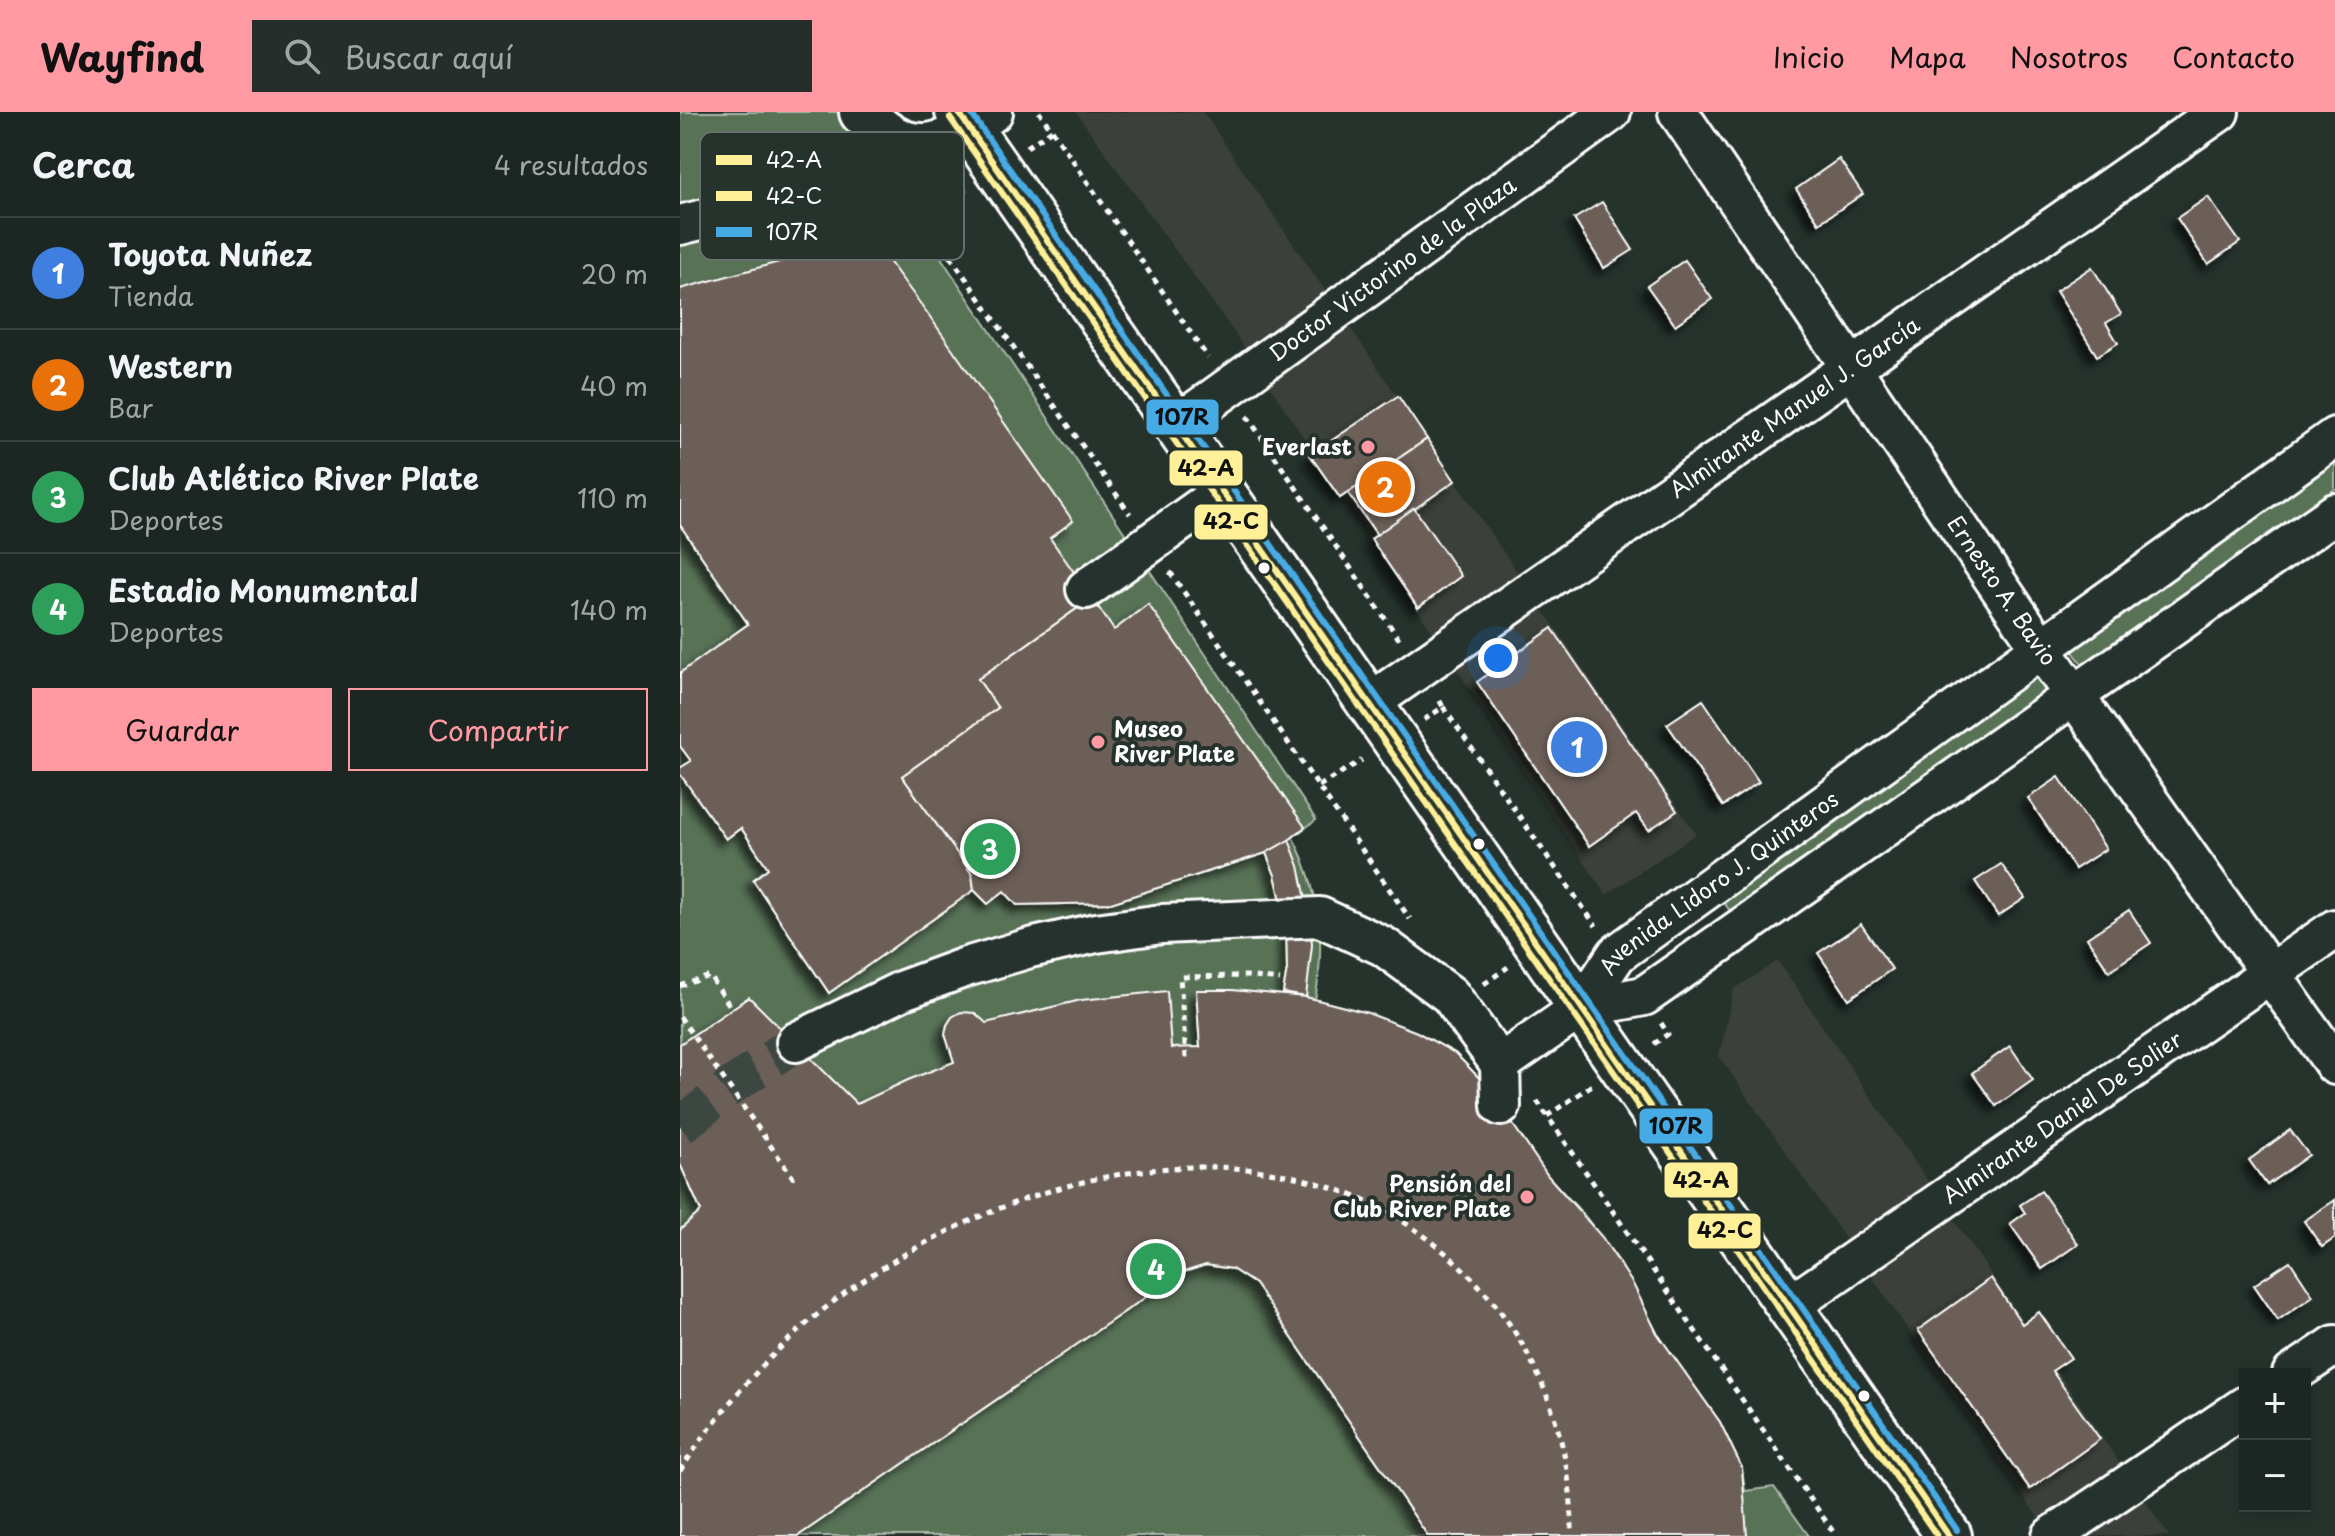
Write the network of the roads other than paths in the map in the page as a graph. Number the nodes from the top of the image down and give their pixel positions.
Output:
1 (862, 112) edge
2 (1611, 112) edge
3 (1678, 112) edge
4 (2219, 112) edge
5 (974, 118) edge
6 (880, 132) edge
7 (700, 220) edge
8 (680, 225) edge
9 (1851, 367) junction
10 (1175, 426) junction
11 (2335, 437) edge
12 (1222, 492) junction
13 (2335, 513) edge
14 (1086, 589) dead end
15 (2040, 647) junction
16 (2073, 695) junction
17 (1371, 702) junction
18 (2335, 929) edge
19 (2270, 973) junction
20 (1581, 1008) junction
21 (796, 1042) tunnel mouth
22 (1504, 1062) junction
23 (2335, 1065) edge
24 (1501, 1106) dead end
25 (1789, 1306) junction
26 (2335, 1345) edge
27 (2301, 1368) edge
28 (2239, 1410) edge
29 (1949, 1536) edge
30 (2052, 1536) edge

1 - 6 main road
2 - 10 street, Doctor Victorino de la Plaza
3 - 9 street, Ernesto A. Bavio
4 - 9 street, Almirante Manuel J. García
5 - 10 main road
7 - 8 street
9 - 15 street, Ernesto A. Bavio
9 - 17 street, Almirante Manuel J. García
10 - 12 main road
11 - 15 street, Avenida Lidoro J. Quinteros
12 - 14 street
12 - 17 main road
13 - 16 street, Avenida Lidoro J. Quinteros
15 - 16 street, Ernesto A. Bavio
15 - 20 street, Avenida Lidoro J. Quinteros
16 - 19 street, Ernesto A. Bavio
16 - 20 street, Avenida Lidoro J. Quinteros
17 - 20 main road
18 - 19 street, Almirante Daniel De Solier
19 - 23 street, Ernesto A. Bavio
19 - 25 street, Almirante Daniel De Solier
20 - 22 street
20 - 25 main road
21 - 22 street
22 - 24 street
25 - 29 main road
26 - 27 street
28 - 30 street

